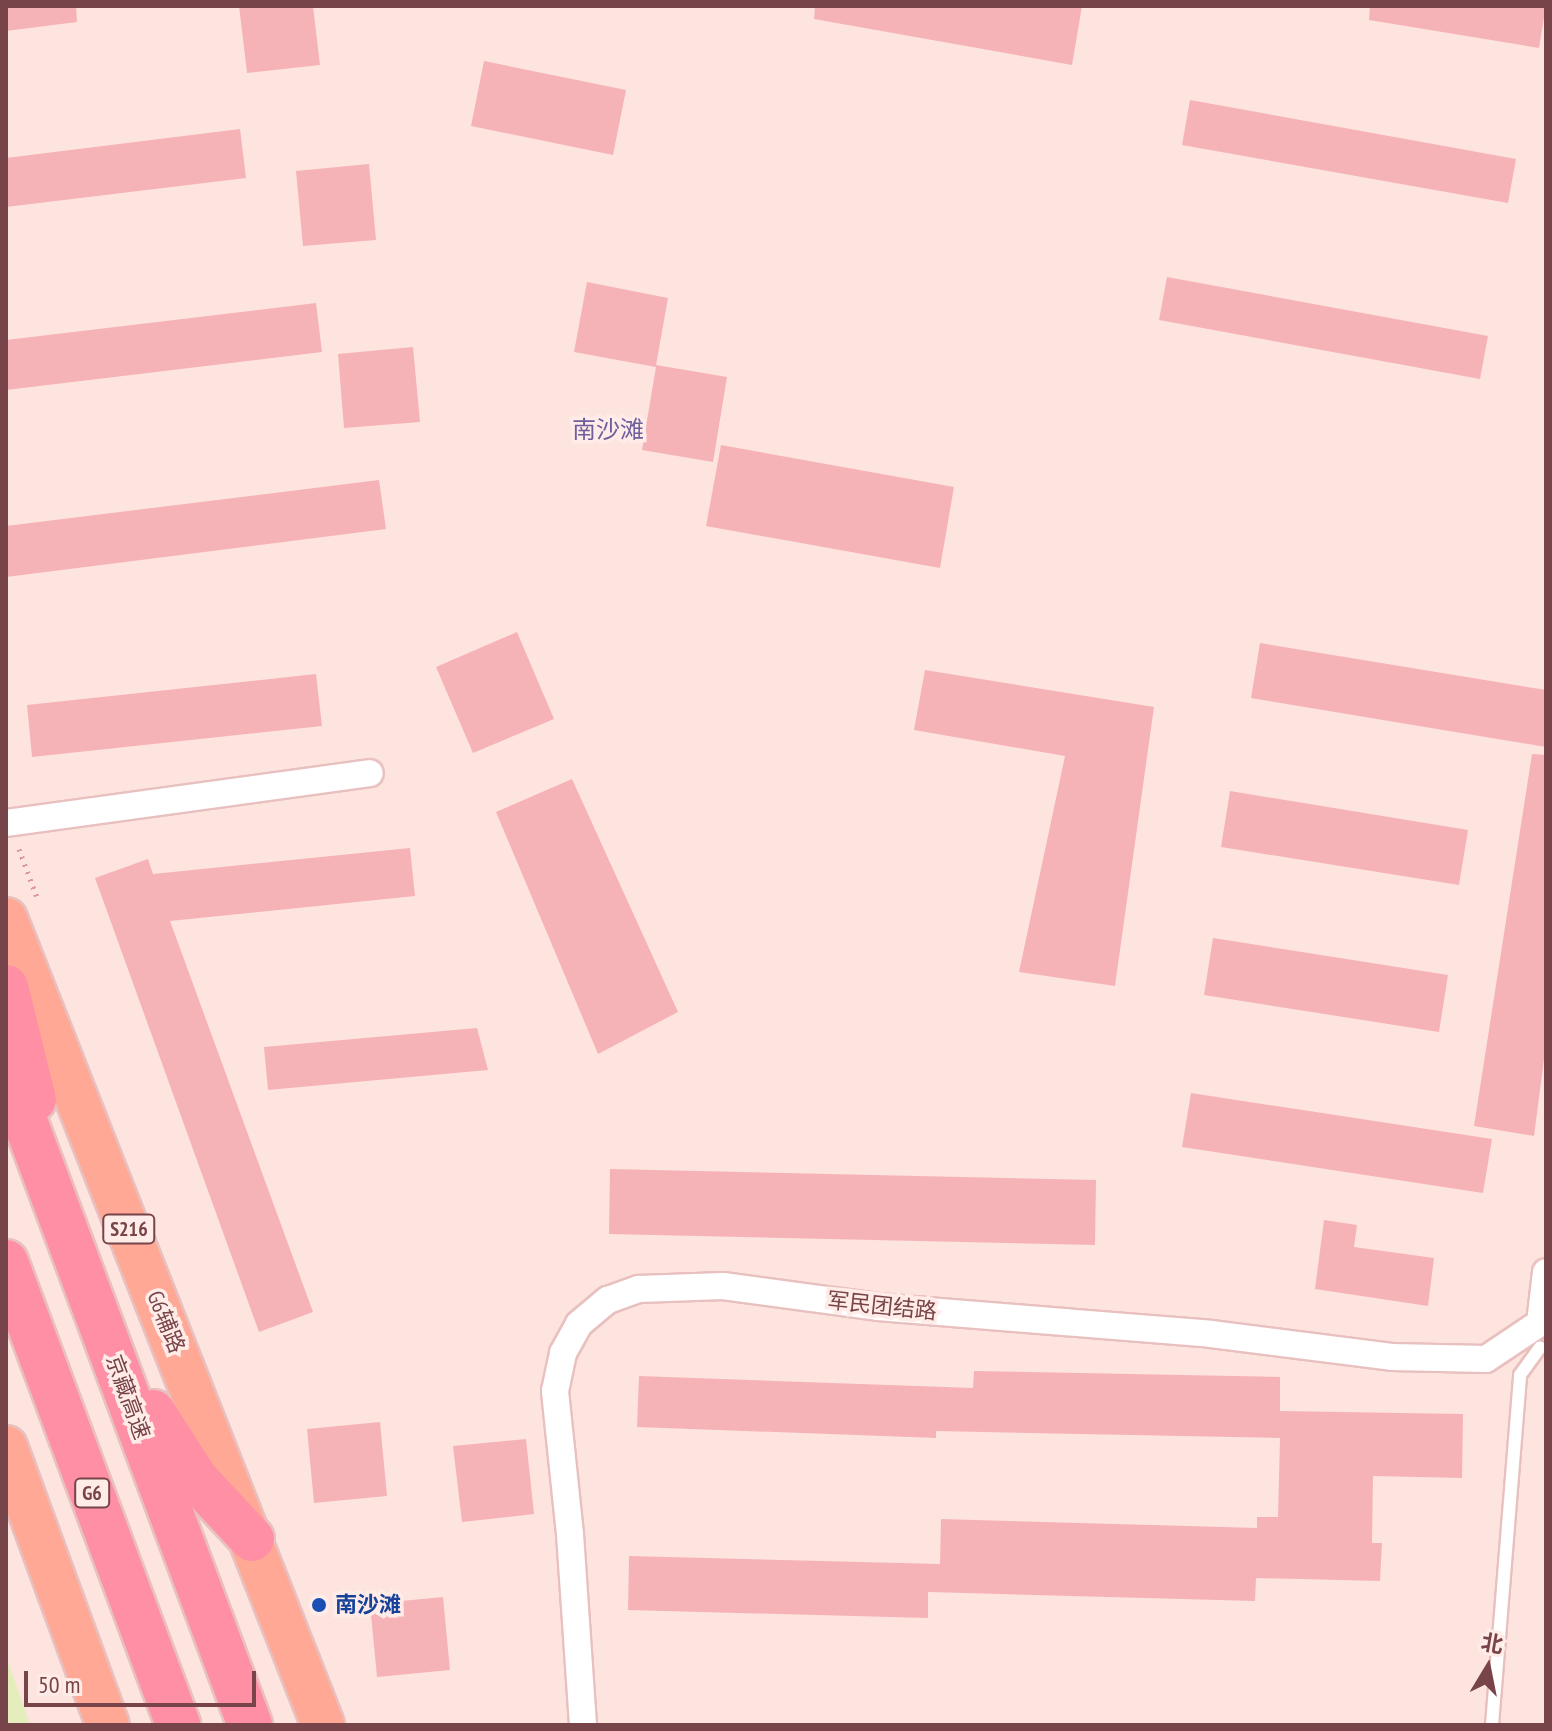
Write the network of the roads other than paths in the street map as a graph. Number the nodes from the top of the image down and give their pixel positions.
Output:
1 (370, 773) dead end
2 (6, 823) edge
3 (6, 919) edge
4 (6, 987) edge
5 (6, 1070) edge
6 (69, 1238) junction
7 (7, 1266) edge
8 (1546, 1272) edge
9 (1540, 1347) dead end
10 (117, 1366) junction
11 (6, 1447) edge
12 (252, 1539) junction
13 (108, 1725) edge
14 (178, 1725) edge
15 (250, 1725) edge
16 (323, 1725) edge
17 (583, 1725) edge
18 (1492, 1725) edge

1 - 2 street
3 - 12 main road, G6辅路 / S216
4 - 6 highway
5 - 6 highway, 京藏高速
6 - 10 highway, 京藏高速
7 - 14 highway, G6
8 - 17 street, 军民团结路
9 - 18 lane
10 - 12 highway
10 - 15 highway, 京藏高速
11 - 13 main road
12 - 16 main road, G6辅路 / S216

